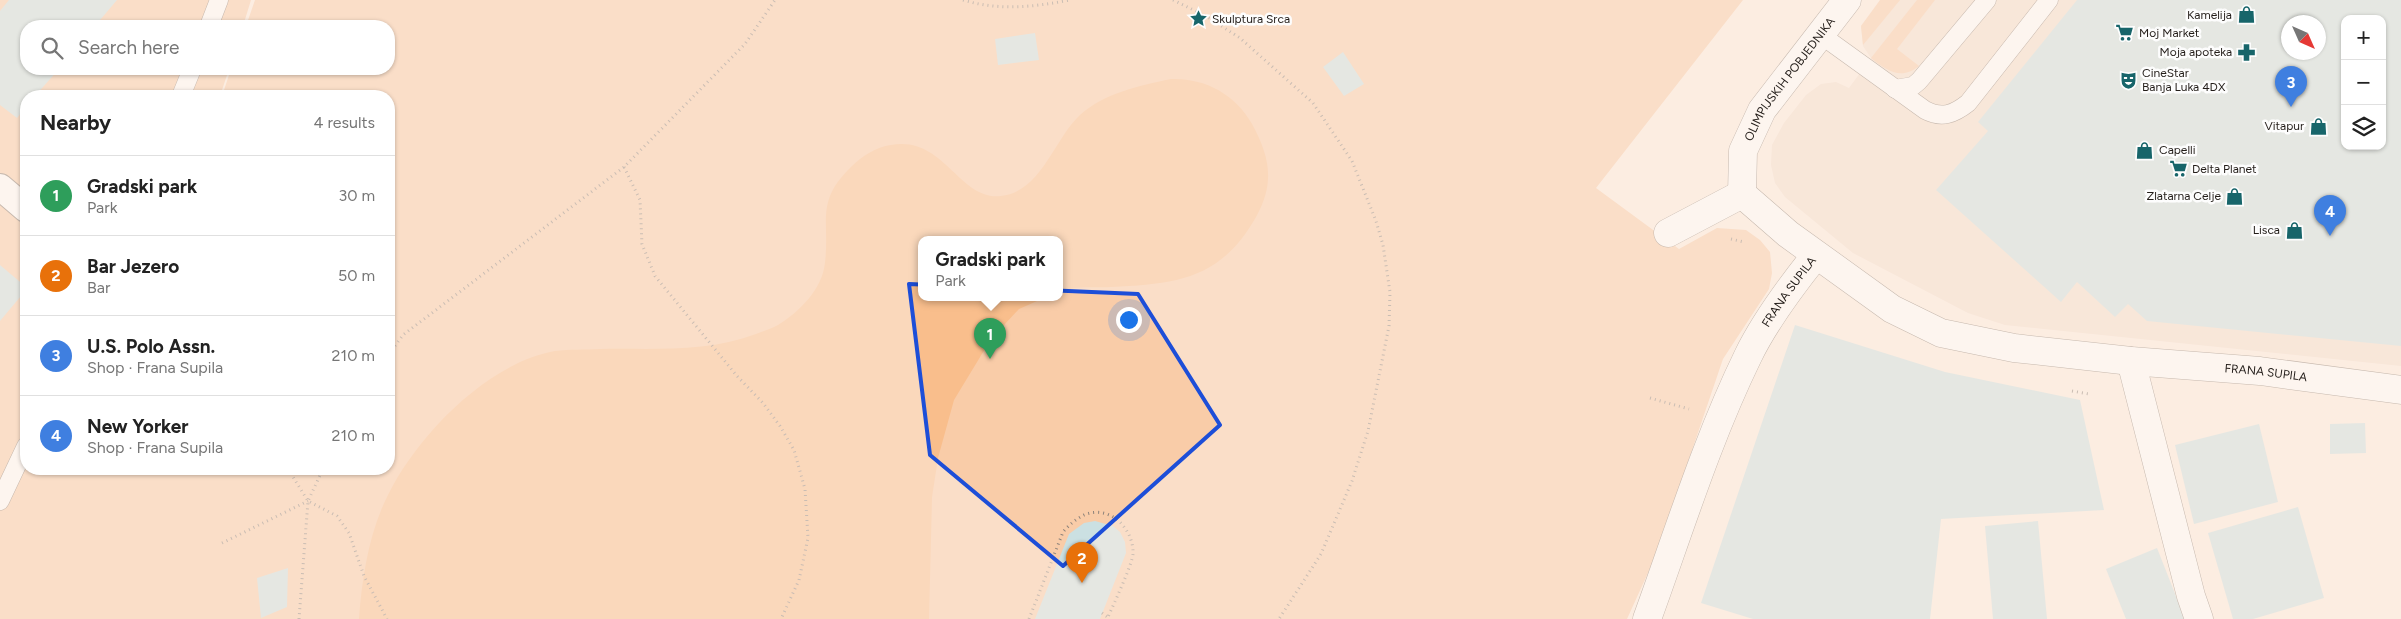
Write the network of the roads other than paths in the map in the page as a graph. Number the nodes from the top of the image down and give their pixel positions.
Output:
1 (219, 0) edge
2 (1847, 0) edge
3 (1987, 0) edge
4 (2049, 0) edge
5 (211, 20) edge
6 (1821, 35) junction
7 (190, 75) edge
8 (1895, 89) junction
9 (183, 90) edge
10 (0, 187) edge
11 (1742, 194) junction
12 (20, 204) edge
13 (1668, 232) dead end
14 (1816, 255) junction
15 (2131, 361) junction
16 (2401, 390) edge
17 (20, 459) edge
18 (0, 501) edge
19 (1647, 619) edge
20 (2199, 619) edge

1 - 5 lane
2 - 6 street, OLIMPIJSKIH POBJEDNIKA
3 - 8 lane
4 - 8 lane
6 - 8 lane
6 - 11 street, OLIMPIJSKIH POBJEDNIKA
7 - 9 lane
10 - 12 street
11 - 13 street
11 - 14 street
14 - 15 street, FRANA SUPILA
14 - 19 street, FRANA SUPILA
15 - 16 street, FRANA SUPILA
15 - 20 street
17 - 18 lane

